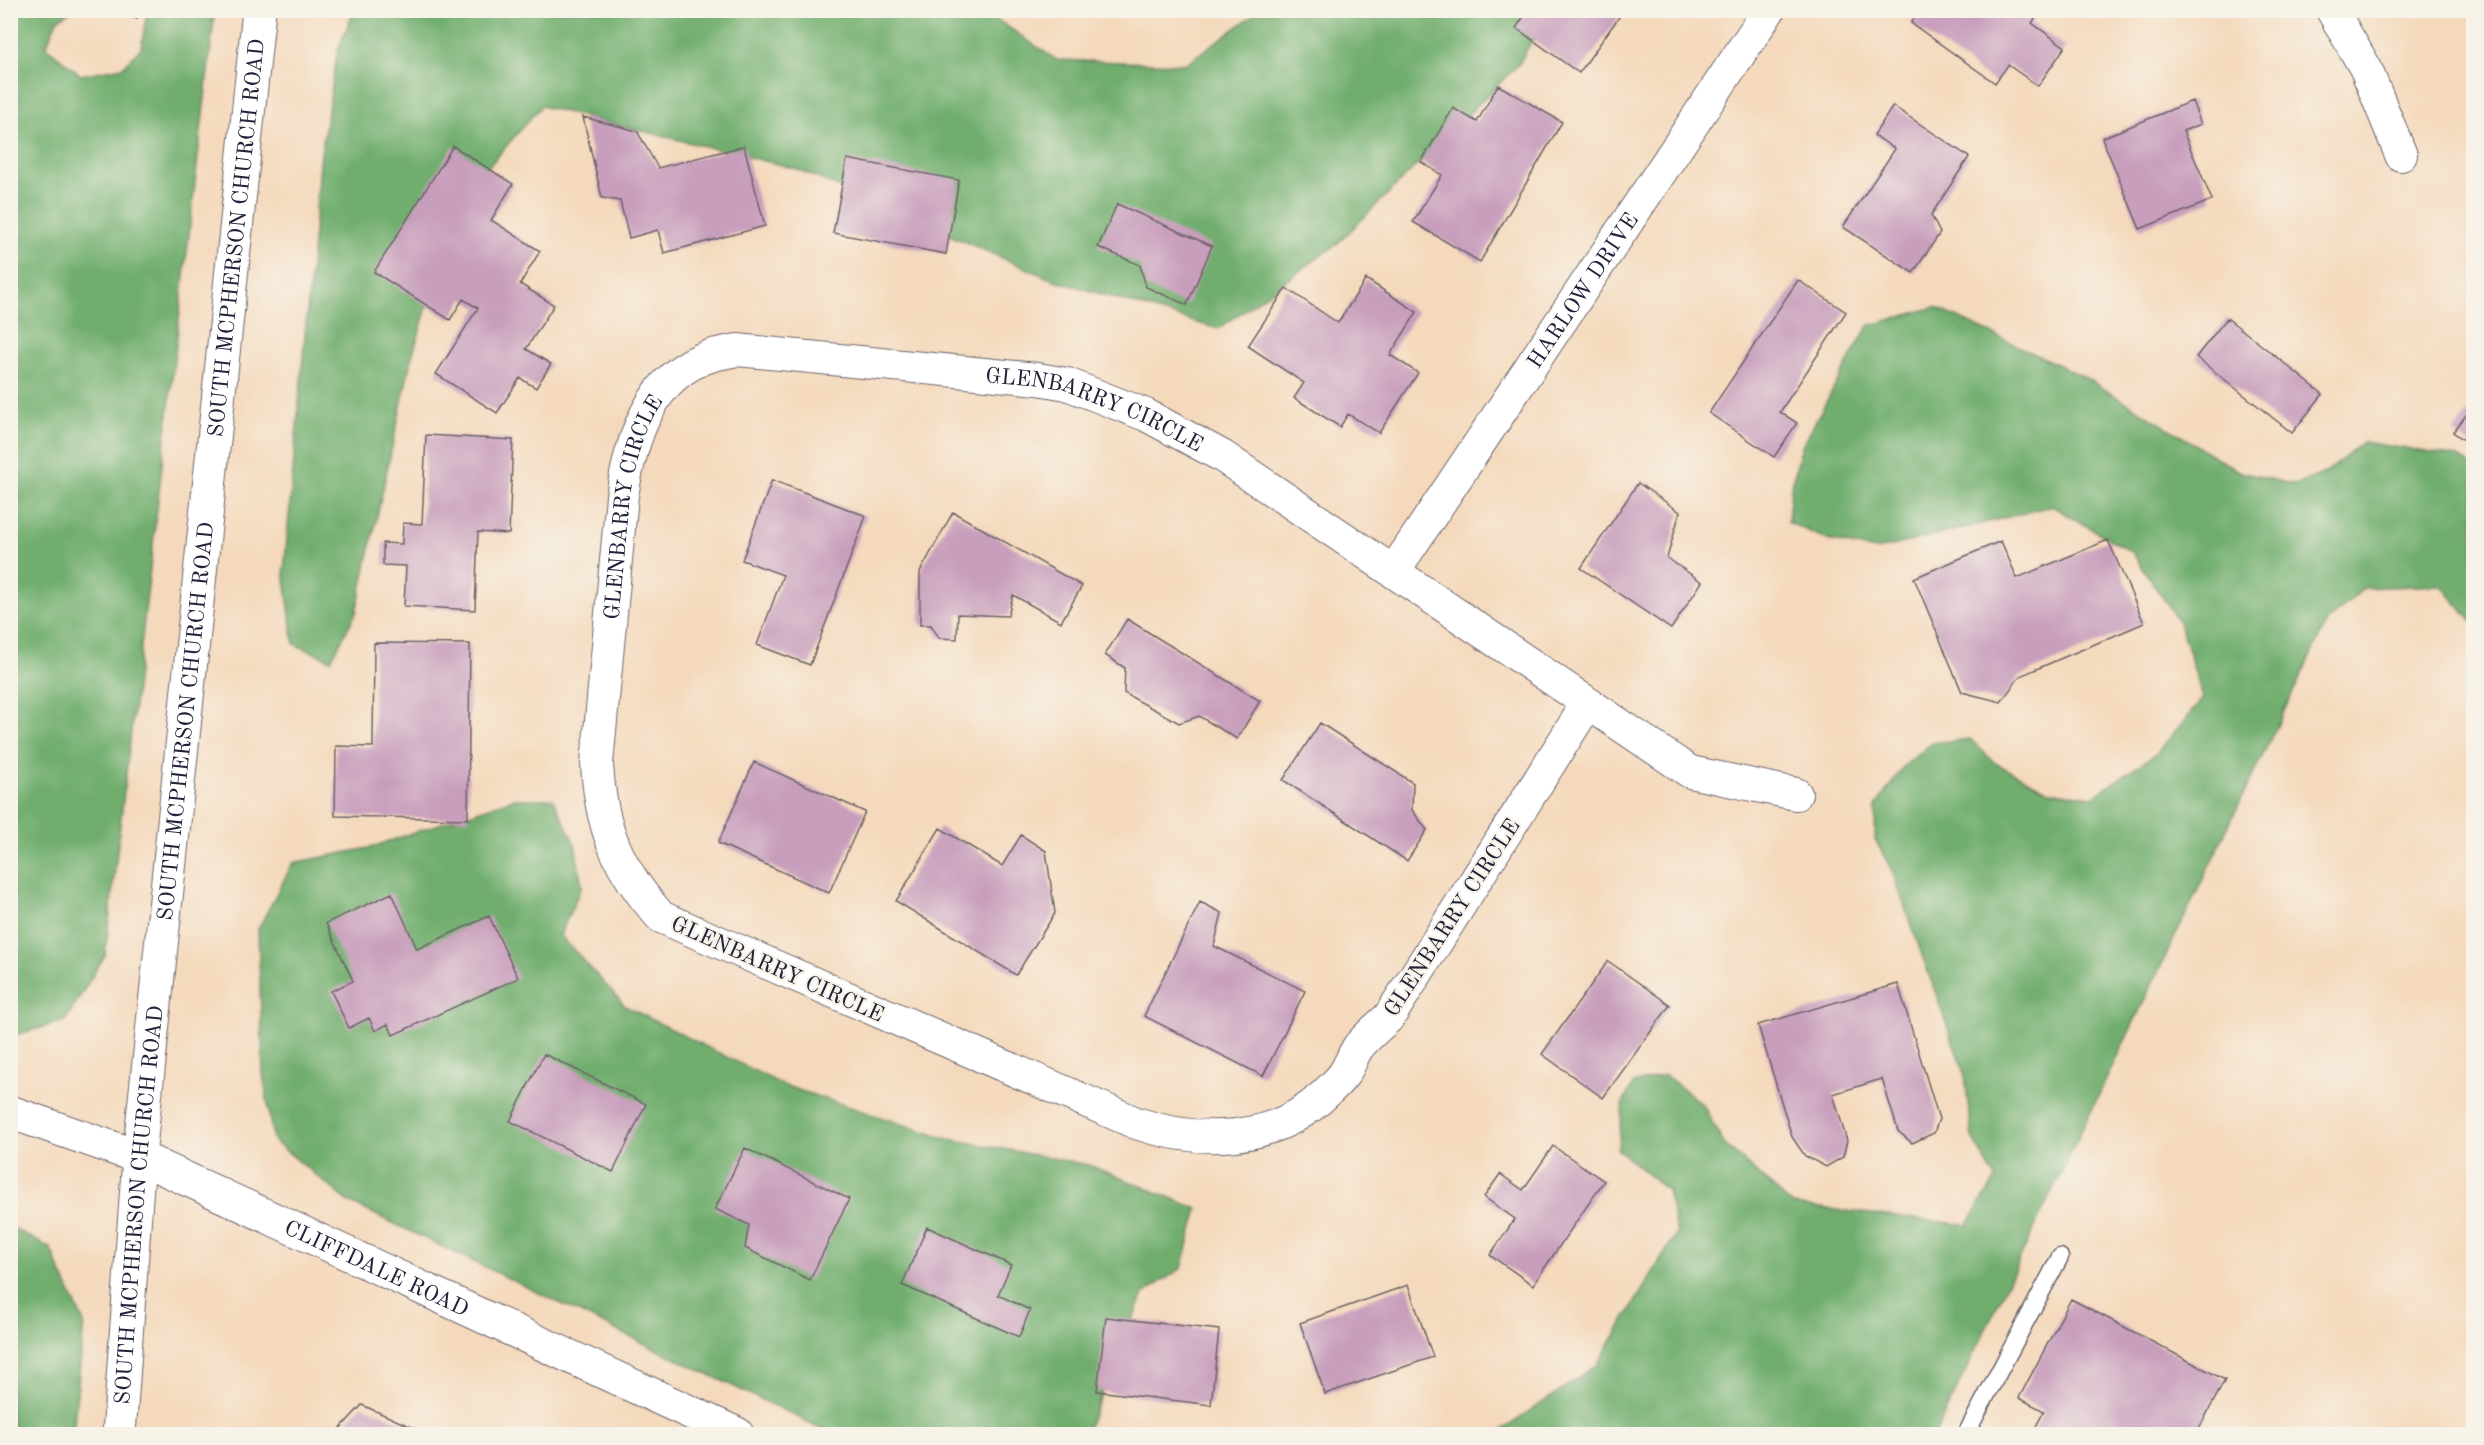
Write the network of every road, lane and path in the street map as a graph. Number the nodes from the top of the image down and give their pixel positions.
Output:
1 (260, 10) edge
2 (1769, 10) edge
3 (2332, 10) edge
4 (2402, 155) dead end
5 (1394, 571) junction
6 (1588, 703) junction
7 (1796, 794) dead end
8 (10, 1112) edge
9 (139, 1157) junction
10 (2060, 1257) dead end
11 (119, 1434) edge
12 (737, 1434) edge
13 (1966, 1434) edge

1 - 9 main road, SOUTH MCPHERSON CHURCH ROAD
2 - 5 street, HARLOW DRIVE
3 - 4 street
5 - 6 street, GLENBARRY CIRCLE
5 - 6 street, GLENBARRY CIRCLE
6 - 7 street
8 - 9 main road, CLIFFDALE ROAD
9 - 11 main road, SOUTH MCPHERSON CHURCH ROAD
9 - 12 main road, CLIFFDALE ROAD
10 - 13 lane

